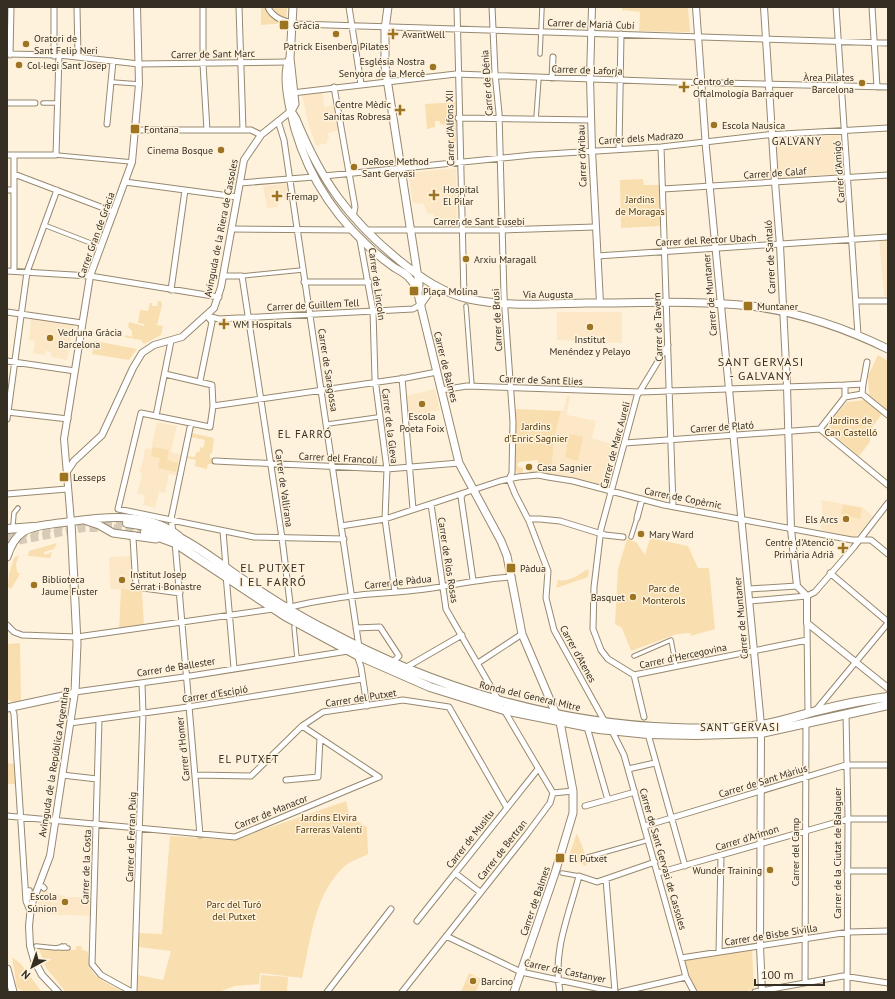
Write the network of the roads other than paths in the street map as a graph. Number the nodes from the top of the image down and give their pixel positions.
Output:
1 (11, 7) edge
2 (54, 7) edge
3 (77, 7) edge
4 (136, 7) edge
5 (144, 7) edge
6 (203, 7) edge
7 (239, 7) edge
8 (268, 7) edge
9 (293, 7) edge
10 (349, 7) edge
11 (388, 7) edge
12 (457, 7) edge
13 (492, 7) edge
14 (542, 7) edge
15 (592, 7) edge
16 (696, 7) edge
17 (764, 7) edge
18 (836, 7) edge
19 (872, 7) edge
20 (292, 24) junction
21 (352, 26) junction
22 (385, 26) junction
23 (457, 29) junction
24 (493, 30) junction
25 (541, 31) junction
26 (590, 33) junction
27 (621, 34) junction
28 (698, 36) junction
29 (766, 39) junction
30 (838, 41) junction
31 (874, 42) junction
32 (888, 43) edge
33 (540, 54) dead end
34 (9, 55) edge
35 (56, 55) junction
36 (78, 57) junction
37 (553, 57) dead end
38 (289, 60) junction
39 (113, 61) junction
40 (240, 63) junction
41 (139, 64) junction
42 (203, 64) junction
43 (459, 74) junction
44 (495, 75) junction
45 (539, 77) junction
46 (552, 78) junction
47 (590, 78) junction
48 (387, 80) junction
49 (619, 80) junction
50 (112, 82) junction
51 (701, 83) junction
52 (140, 84) junction
53 (361, 84) junction
54 (770, 84) junction
55 (877, 86) junction
56 (888, 86) edge
57 (334, 87) junction
58 (841, 87) junction
59 (291, 94) junction
60 (7, 103) edge
61 (39, 103) joint
62 (57, 103) junction
63 (291, 112) junction
64 (458, 118) junction
65 (499, 118) junction
66 (536, 119) junction
67 (591, 120) junction
68 (278, 121) junction
69 (107, 124) dead end
70 (888, 128) edge
71 (136, 130) junction
72 (207, 130) junction
73 (243, 130) junction
74 (844, 131) junction
75 (261, 135) junction
76 (772, 135) junction
77 (705, 141) junction
78 (661, 147) junction
79 (619, 149) junction
80 (592, 150) junction
81 (7, 155) edge
82 (14, 155) junction
83 (56, 155) junction
84 (499, 159) junction
85 (132, 162) junction
86 (460, 163) junction
87 (400, 169) junction
88 (14, 174) junction
89 (350, 174) junction
90 (888, 175) edge
91 (324, 176) junction
92 (314, 177) junction
93 (849, 178) junction
94 (290, 179) junction
95 (125, 182) junction
96 (774, 182) junction
97 (240, 183) junction
98 (709, 186) junction
99 (663, 189) junction
100 (7, 190) edge
101 (14, 190) junction
102 (57, 190) junction
103 (185, 190) junction
104 (237, 197) junction
105 (114, 212) junction
106 (353, 217) junction
107 (44, 225) junction
108 (596, 227) junction
109 (232, 229) junction
110 (462, 229) junction
111 (297, 230) junction
112 (357, 230) junction
113 (409, 230) junction
114 (503, 230) junction
115 (888, 237) edge
116 (359, 238) junction
117 (853, 239) junction
118 (780, 245) junction
119 (101, 246) junction
120 (716, 248) junction
121 (665, 252) junction
122 (597, 256) junction
123 (302, 270) dead end
124 (7, 271) edge
125 (14, 271) junction
126 (27, 272) junction
127 (416, 274) junction
128 (90, 276) junction
129 (224, 276) junction
130 (242, 276) junction
131 (304, 282) junction
132 (369, 282) junction
133 (443, 289) junction
134 (171, 290) junction
135 (418, 294) junction
136 (219, 297) junction
137 (464, 297) junction
138 (856, 300) junction
139 (888, 301) edge
140 (505, 303) junction
141 (600, 303) junction
142 (667, 303) junction
143 (721, 304) junction
144 (420, 305) junction
145 (466, 306) dead end
146 (373, 311) junction
147 (7, 312) edge
148 (783, 312) junction
149 (22, 314) junction
150 (310, 314) junction
151 (207, 316) junction
152 (249, 318) junction
153 (82, 324) junction
154 (858, 335) junction
155 (171, 341) junction
156 (668, 345) junction
157 (888, 349) edge
158 (7, 361) edge
159 (16, 362) junction
160 (867, 362) dead end
161 (75, 371) junction
162 (437, 372) junction
163 (165, 374) junction
164 (402, 378) junction
165 (200, 381) junction
166 (376, 382) junction
167 (863, 384) junction
168 (845, 385) junction
169 (472, 386) junction
170 (787, 386) junction
171 (510, 388) junction
172 (729, 389) junction
173 (322, 390) junction
174 (441, 390) junction
175 (669, 391) junction
176 (640, 392) junction
177 (862, 394) junction
178 (845, 397) junction
179 (261, 399) junction
180 (214, 406) junction
181 (8, 412) edge
182 (888, 415) edge
183 (156, 416) junction
184 (378, 417) dead end
185 (7, 419) edge
186 (68, 419) junction
187 (191, 423) junction
188 (328, 424) dead end
189 (820, 429) junction
190 (788, 431) junction
191 (733, 435) junction
192 (671, 439) junction
193 (625, 443) junction
194 (216, 462) dead end
195 (271, 463) junction
196 (459, 463) junction
197 (333, 466) junction
198 (410, 468) junction
199 (386, 469) junction
200 (68, 470) junction
201 (510, 479) junction
202 (888, 485) edge
203 (68, 489) junction
204 (472, 490) junction
205 (612, 492) junction
206 (7, 494) edge
207 (463, 494) junction
208 (642, 499) junction
209 (888, 503) edge
210 (430, 504) junction
211 (673, 506) junction
212 (18, 508) dead end
213 (413, 509) junction
214 (9, 512) dead end
215 (14, 513) junction
216 (113, 517) junction
217 (637, 518) joint
218 (740, 518) junction
219 (171, 519) junction
220 (82, 520) junction
221 (385, 520) junction
222 (528, 520) junction
223 (71, 522) junction
224 (127, 523) tunnel mouth
225 (342, 526) junction
226 (10, 527) edge
227 (33, 527) junction
228 (791, 529) junction
229 (223, 531) junction
230 (110, 532) junction
231 (145, 532) tunnel mouth
232 (600, 533) junction
233 (135, 535) junction
234 (623, 537) dead end
235 (631, 537) dead end
236 (282, 538) junction
237 (344, 539) junction
238 (177, 540) junction
239 (860, 540) junction
240 (9, 547) edge
241 (888, 554) edge
242 (7, 557) edge
243 (226, 568) junction
244 (830, 573) junction
245 (512, 576) junction
246 (226, 577) junction
247 (472, 580) junction
248 (443, 586) junction
249 (797, 586) junction
250 (749, 589) junction
251 (395, 592) junction
252 (180, 593) junction
253 (351, 596) junction
254 (807, 596) junction
255 (750, 600) junction
256 (286, 608) junction
257 (274, 609) junction
258 (231, 616) junction
259 (182, 623) junction
260 (807, 623) junction
261 (888, 623) edge
262 (7, 625) edge
263 (294, 627) dead end
264 (356, 628) junction
265 (522, 634) junction
266 (462, 635) junction
267 (76, 637) junction
268 (806, 640) junction
269 (349, 651) junction
270 (358, 651) junction
271 (754, 651) junction
272 (634, 656) dead end
273 (297, 658) junction
274 (392, 662) junction
275 (856, 662) junction
276 (478, 663) junction
277 (676, 666) junction
278 (234, 668) junction
279 (405, 668) junction
280 (634, 675) junction
281 (186, 677) junction
282 (362, 680) junction
283 (142, 683) junction
284 (888, 688) edge
285 (75, 692) junction
286 (888, 697) edge
287 (499, 701) junction
288 (888, 705) edge
289 (366, 706) junction
290 (9, 707) edge
291 (188, 707) junction
292 (504, 710) junction
293 (811, 712) junction
294 (143, 713) junction
295 (846, 713) junction
296 (556, 714) junction
297 (644, 716) dead end
298 (99, 720) junction
299 (560, 722) junction
300 (605, 722) junction
301 (806, 722) junction
302 (70, 723) junction
303 (302, 726) junction
304 (587, 727) junction
305 (761, 729) junction
306 (612, 731) junction
307 (648, 734) junction
308 (320, 739) junction
309 (655, 763) junction
310 (846, 765) junction
311 (888, 766) edge
312 (538, 769) junction
313 (628, 769) junction
314 (62, 774) junction
315 (195, 775) junction
316 (806, 777) junction
317 (97, 779) junction
318 (286, 780) dead end
319 (761, 790) junction
320 (573, 791) junction
321 (635, 792) junction
322 (553, 794) junction
323 (608, 800) junction
324 (585, 806) dead end
325 (507, 808) junction
326 (7, 816) edge
327 (21, 817) junction
328 (672, 817) junction
329 (888, 818) edge
330 (848, 819) junction
331 (55, 820) junction
332 (96, 824) junction
333 (644, 826) junction
334 (140, 828) junction
335 (805, 830) junction
336 (200, 835) junction
337 (646, 841) dead end
338 (762, 843) junction
339 (721, 856) junction
340 (588, 857) dead end
341 (655, 862) junction
342 (685, 866) junction
343 (847, 871) junction
344 (888, 871) edge
345 (455, 873) junction
346 (562, 873) dead end
347 (658, 873) junction
348 (579, 876) junction
349 (606, 879) junction
350 (480, 892) junction
351 (391, 909) dead end
352 (30, 911) junction
353 (417, 921) dead end
354 (888, 931) edge
355 (847, 932) junction
356 (446, 936) junction
357 (805, 938) junction
358 (36, 946) dead end
359 (65, 946) dead end
360 (760, 946) junction
361 (719, 952) junction
362 (680, 958) junction
363 (7, 969) edge
364 (521, 972) junction
365 (846, 976) junction
366 (686, 977) junction
367 (558, 980) junction
368 (805, 982) junction
369 (888, 984) edge
370 (10, 988) edge
371 (760, 991) edge
372 (58, 992) edge
373 (133, 992) edge
374 (326, 992) edge
375 (402, 992) edge
376 (514, 992) edge
377 (560, 992) edge
378 (615, 992) edge
379 (621, 992) edge
380 (694, 992) edge
381 (847, 992) edge

1 - 34 street
2 - 35 street
3 - 36 street
4 - 5 street
4 - 41 street, Carrer Gran de Gràcia
6 - 42 street
7 - 40 street
8 - 20 street
9 - 20 main road, Via Augusta
10 - 21 street
11 - 22 main road, Carrer de Balmes
12 - 23 street, Carrer d'Alfons XII
13 - 24 street, Carrer de Dénia
14 - 25 street
15 - 26 street, Carrer d'Aribau
16 - 28 street, Carrer de Muntaner
17 - 29 street, Carrer de Santaló
18 - 30 street, Carrer d'Amigó
19 - 31 street
20 - 21 street, Carrer de Marià Cubí
20 - 38 main road, Via Augusta
21 - 22 street, Carrer de Marià Cubí
21 - 53 street
22 - 23 street, Carrer de Marià Cubí
22 - 48 main road, Carrer de Balmes
23 - 24 street, Carrer de Marià Cubí
23 - 43 street, Carrer d'Alfons XII
24 - 25 street, Carrer de Marià Cubí
24 - 44 street, Carrer de Dénia
25 - 26 street, Carrer de Marià Cubí
25 - 33 street
26 - 27 street, Carrer de Marià Cubí
26 - 47 street, Carrer d'Aribau
27 - 28 street, Carrer de Marià Cubí
27 - 49 street
28 - 29 street, Carrer de Marià Cubí
28 - 51 street, Carrer de Muntaner
29 - 30 street, Carrer de Marià Cubí
29 - 54 street, Carrer de Santaló
30 - 31 street, Carrer de Marià Cubí
30 - 58 street, Carrer d'Amigó
31 - 32 street, Carrer de Marià Cubí
31 - 55 street
34 - 35 street, Carrer de Sant Marc
35 - 36 street, Carrer de Sant Marc
35 - 62 street
36 - 39 street, Carrer de Sant Marc
37 - 46 street
38 - 40 street, Carrer de Sant Marc
38 - 59 main road, Via Augusta
39 - 41 street, Carrer de Sant Marc
39 - 50 street
40 - 42 street, Carrer de Sant Marc
40 - 73 street
41 - 42 street, Carrer de Sant Marc
41 - 52 street, Carrer Gran de Gràcia
42 - 72 street
43 - 44 street, Carrer de Laforja
43 - 48 street, Carrer de Laforja
43 - 64 street, Carrer d'Alfons XII
44 - 45 street, Carrer de Laforja
44 - 65 street, Carrer de Dénia
45 - 46 street, Carrer de Laforja
45 - 66 street
46 - 47 street, Carrer de Laforja
47 - 49 street, Carrer de Laforja
47 - 67 street, Carrer d'Aribau
48 - 53 street, Carrer de Laforja
48 - 87 main road, Carrer de Balmes
49 - 51 street, Carrer de Laforja
49 - 79 street
50 - 52 street
50 - 69 street
51 - 54 street, Carrer de Laforja
51 - 77 street, Carrer de Muntaner
52 - 71 street, Carrer Gran de Gràcia
53 - 57 street, Carrer de Laforja
54 - 58 street, Carrer de Laforja
54 - 76 street, Carrer de Santaló
55 - 56 street, Carrer de Laforja
55 - 58 street, Carrer de Laforja
57 - 59 street, Carrer de Laforja
57 - 89 street
58 - 74 street, Carrer d'Amigó
59 - 63 main road, Via Augusta
60 - 61 street
61 - 62 street
62 - 83 street
63 - 68 street, Avinguda de la Riera de Cassoles
63 - 91 main road, Via Augusta
63 - 92 main road, Via Augusta
64 - 65 street
64 - 86 street, Carrer d'Alfons XII
65 - 66 street
65 - 84 street, Carrer de Dénia
66 - 67 street
67 - 80 street, Carrer d'Aribau
68 - 75 street, Avinguda de la Riera de Cassoles
68 - 94 street, Carrer de Saragossa
70 - 74 street, Carrer dels Madrazo
71 - 72 street
71 - 85 street, Carrer Gran de Gràcia
72 - 73 street
73 - 75 street
74 - 76 street, Carrer dels Madrazo
74 - 93 street, Carrer d'Amigó
75 - 97 street, Avinguda de la Riera de Cassoles
76 - 77 street, Carrer dels Madrazo
76 - 96 street, Carrer de Santaló
77 - 78 street, Carrer dels Madrazo
77 - 98 street, Carrer de Muntaner
78 - 79 street, Carrer dels Madrazo
78 - 99 street, Carrer de Tavern
79 - 80 street, Carrer dels Madrazo
80 - 84 street, Carrer dels Madrazo
80 - 108 street, Carrer d'Aribau
81 - 82 street
82 - 83 street
82 - 88 street
83 - 85 street
84 - 86 street, Carrer dels Madrazo
84 - 114 street, Carrer de Brusi
85 - 95 street, Carrer Gran de Gràcia
86 - 87 street, Carrer dels Madrazo
86 - 110 street, Carrer d'Alfons XII
87 - 89 street, Carrer dels Madrazo
87 - 113 main road, Carrer de Balmes
88 - 101 street
88 - 102 street
89 - 91 street, Carrer dels Madrazo
89 - 106 street
90 - 93 street, Carrer de Calaf
91 - 92 main road
91 - 106 main road, Via Augusta
92 - 94 street
92 - 112 main road, Via Augusta
93 - 96 street, Carrer de Calaf
93 - 117 street, Carrer d'Amigó
94 - 97 street
94 - 111 street, Carrer de Saragossa
95 - 103 street
95 - 105 street, Carrer Gran de Gràcia
96 - 98 street, Carrer de Calaf
96 - 118 street, Carrer de Santaló
97 - 104 street, Avinguda de la Riera de Cassoles
98 - 99 street, Carrer de Calaf
98 - 120 street, Carrer de Muntaner
99 - 121 street, Carrer de Tavern
100 - 101 street
101 - 125 street
102 - 105 street
102 - 107 street
103 - 104 street
103 - 134 street
104 - 109 street, Avinguda de la Riera de Cassoles
105 - 119 street, Carrer Gran de Gràcia
106 - 112 main road, Via Augusta
107 - 119 street
107 - 126 street
108 - 114 street, Carrer de Sant Eusebi
108 - 122 street, Carrer d'Aribau
109 - 111 street, Carrer de Sant Eusebi
109 - 129 street, Avinguda de la Riera de Cassoles
110 - 113 street, Carrer de Sant Eusebi
110 - 114 street, Carrer de Sant Eusebi
110 - 137 street, Carrer d'Alfons XII
111 - 112 street, Carrer de Sant Eusebi
111 - 131 street, Carrer de Saragossa
112 - 113 street, Carrer de Sant Eusebi
112 - 116 main road
112 - 127 main road, Via Augusta
113 - 127 main road, Carrer de Balmes
114 - 140 street, Carrer de Brusi
115 - 117 street, Carrer del Rector Ubach
116 - 132 street, Carrer de Lincoln
116 - 135 main road
117 - 118 street, Carrer del Rector Ubach
117 - 138 street, Carrer d'Amigó
118 - 120 street, Carrer del Rector Ubach
118 - 148 street, Carrer de Santaló
119 - 128 street, Carrer Gran de Gràcia
120 - 121 street, Carrer del Rector Ubach
120 - 143 street, Carrer de Muntaner
121 - 122 street, Carrer del Rector Ubach
121 - 142 street, Carrer de Tavern
122 - 141 street, Carrer d'Aribau
123 - 130 street
124 - 125 street
125 - 126 street
126 - 128 street
126 - 149 street
127 - 133 main road, Via Augusta
127 - 135 main road, Carrer de Balmes
128 - 134 street
128 - 153 street, Carrer Gran de Gràcia
129 - 130 street
129 - 136 street, Avinguda de la Riera de Cassoles
130 - 152 street, Carrer de Vallirana
131 - 132 street
131 - 150 street, Carrer de Saragossa
132 - 146 street, Carrer de Lincoln
133 - 137 main road, Via Augusta
133 - 144 main road
134 - 136 street
135 - 144 main road, Carrer de Balmes
136 - 151 street, Avinguda de la Riera de Cassoles
137 - 140 main road, Via Augusta
138 - 139 street
138 - 154 street, Carrer d'Amigó
140 - 141 main road, Via Augusta
140 - 171 street, Carrer de Brusi
141 - 142 main road, Via Augusta
142 - 143 main road, Via Augusta
142 - 156 street, Carrer de Tavern
143 - 148 main road, Via Augusta
143 - 172 street, Carrer de Muntaner
144 - 146 street, Carrer de Guillem Tell
144 - 162 main road, Carrer de Balmes
145 - 169 street
146 - 150 street, Carrer de Guillem Tell
146 - 166 street, Carrer de Lincoln
147 - 149 street
148 - 154 main road, Via Augusta
148 - 170 street, Carrer de Santaló
149 - 153 street
149 - 159 street
150 - 152 street, Carrer de Guillem Tell
150 - 173 street, Carrer de Saragossa
151 - 152 street, Carrer de Guillem Tell
151 - 155 street, Avinguda de la Riera de Cassoles
151 - 165 street
152 - 179 street, Carrer de Vallirana
153 - 161 street, Carrer Gran de Gràcia
154 - 157 main road, Via Augusta
155 - 163 street
155 - 200 street, Avinguda de la Riera de Cassoles
156 - 175 street, Carrer de Tavern
156 - 176 street, Carrer de Marc Aureli
158 - 159 street
159 - 161 street
159 - 181 street
160 - 167 street
161 - 186 street, Carrer Gran de Gràcia
162 - 164 street
162 - 174 main road, Carrer de Balmes
163 - 165 street
163 - 183 street
164 - 166 street
164 - 198 street
165 - 180 street
166 - 173 street
166 - 199 street, Carrer de la Gleva
167 - 168 street, Carrer de Sant Elies
167 - 177 street
168 - 170 street, Carrer de Sant Elies
168 - 178 street
169 - 171 street, Carrer de Sant Elies
169 - 174 street, Carrer de Sant Elies
170 - 172 street, Carrer de Sant Elies
170 - 190 street, Carrer de Santaló
171 - 176 street, Carrer de Sant Elies
171 - 201 street, Carrer de Brusi
172 - 175 street, Carrer de Sant Elies
172 - 191 street, Carrer de Muntaner
173 - 179 street
173 - 197 street, Carrer de Saragossa
174 - 196 main road, Carrer de Balmes
175 - 176 street, Carrer de Sant Elies
175 - 192 street, Carrer de Tavern
176 - 193 street, Carrer de Marc Aureli
177 - 178 street
177 - 182 street
178 - 189 street
179 - 180 street
179 - 195 street, Carrer de Vallirana
180 - 187 street
181 - 185 street
181 - 186 street
183 - 187 street
183 - 219 street
184 - 188 street
186 - 200 street, Carrer Gran de Gràcia
187 - 219 street, Carrer d'Homer
189 - 190 street, Carrer de Plató
189 - 202 street
190 - 191 street, Carrer de Plató
190 - 228 street, Carrer de Santaló
191 - 192 street, Carrer de Plató
191 - 218 street, Carrer de Muntaner
192 - 193 street, Carrer de Plató
192 - 211 street, Carrer de Tavern
193 - 205 street, Carrer de Marc Aureli
194 - 195 street, Carrer del Francolí
195 - 197 street, Carrer del Francolí
195 - 236 street, Carrer de Vallirana
196 - 198 street, Carrer del Francolí
196 - 204 main road, Carrer de Balmes
197 - 199 street, Carrer del Francolí
197 - 225 street, Carrer de Saragossa
198 - 199 street, Carrer del Francolí
198 - 213 street
199 - 221 street, Carrer de la Gleva
200 - 203 street, Carrer Gran de Gràcia
201 - 204 street, Carrer de Copèrnic
201 - 205 street, Carrer de Copèrnic
201 - 222 street, Carrer d'Atenes
203 - 206 street
203 - 223 street, Carrer Gran de Gràcia
204 - 207 street, Carrer de Copèrnic
204 - 245 main road, Carrer de Balmes
205 - 208 street, Carrer de Copèrnic
205 - 232 street, Carrer de Marc Aureli
207 - 210 street, Carrer de Copèrnic
207 - 247 street
208 - 211 street, Carrer de Copèrnic
208 - 217 street
209 - 239 street
210 - 213 street, Carrer de Copèrnic
210 - 248 street, Carrer de Ríos Rosas
211 - 218 street, Carrer de Copèrnic
212 - 215 street
213 - 221 street, Carrer de Copèrnic
214 - 215 street
215 - 226 street
216 - 220 main road, Ronda del General Mitre
216 - 230 main road
216 - 238 main road, Ronda del General Mitre
217 - 235 street
218 - 228 street, Carrer de Copèrnic
218 - 250 street, Carrer de Muntaner
219 - 229 street
219 - 238 street, Carrer d'Homer
220 - 223 main road, Ronda del General Mitre
220 - 230 main road, Ronda del General Mitre
221 - 225 street, Carrer de Copèrnic
221 - 251 street, Carrer de la Gleva
222 - 232 street
222 - 300 street, Carrer d'Atenes
223 - 227 main road, Ronda del General Mitre
223 - 267 main road, Avinguda de la República Argentina
224 - 238 main road, Ronda del General Mitre
225 - 237 street, Carrer de Saragossa
226 - 227 main road
227 - 240 main road
228 - 239 street, Carrer de Copèrnic
228 - 249 street, Carrer de Santaló
229 - 236 street
229 - 243 street
230 - 233 main road, Ronda del General Mitre
231 - 238 main road, Ronda del General Mitre
232 - 234 street
232 - 280 street, Carrer de Marc Aureli
233 - 238 main road, Ronda del General Mitre
233 - 252 street
236 - 237 street
236 - 256 street, Carrer de Vallirana
237 - 253 street, Carrer de Saragossa
238 - 243 main road, Ronda del General Mitre
238 - 246 main road, Ronda del General Mitre
238 - 252 street, Carrer d'Homer
239 - 241 street, Carrer de Copèrnic
239 - 244 street
240 - 242 main road
243 - 246 street
243 - 256 main road, Ronda del General Mitre
244 - 254 street
244 - 261 street
245 - 247 street, Carrer de Pàdua
245 - 265 main road, Carrer de Balmes
246 - 257 main road, Ronda del General Mitre
246 - 258 street
247 - 248 street, Carrer de Pàdua
248 - 251 street, Carrer de Pàdua
248 - 266 street, Carrer de Ríos Rosas
249 - 250 street
249 - 254 street
250 - 255 street, Carrer de Muntaner
251 - 253 street, Carrer de Pàdua
252 - 259 street, Carrer d'Homer
253 - 256 street, Carrer de Pàdua
253 - 264 street, Carrer de Saragossa
254 - 255 street
254 - 260 street
255 - 271 street, Carrer de Muntaner
256 - 257 main road
256 - 270 main road, Ronda del General Mitre
257 - 258 street
257 - 269 main road, Ronda del General Mitre
258 - 259 street
258 - 278 street
259 - 267 street
259 - 281 street, Carrer d'Homer
260 - 268 street
260 - 275 street
261 - 275 street
262 - 267 street
263 - 273 street
264 - 270 street, Carrer de Saragossa
264 - 274 street
265 - 276 street
265 - 296 main road, Carrer de Balmes
266 - 276 street, Carrer de Ríos Rosas
266 - 279 street
267 - 285 main road, Avinguda de la República Argentina
268 - 271 street, Carrer d'Hercegovina
268 - 293 street
269 - 270 main road, Ronda del General Mitre
269 - 273 street, Carrer de Ballester
270 - 274 main road, Ronda del General Mitre
270 - 282 street, Carrer de Saragossa
270 - 292 main road, Ronda del General Mitre
271 - 277 street, Carrer d'Hercegovina
271 - 305 street, Carrer de Muntaner
272 - 277 street
273 - 278 street, Carrer de Ballester
274 - 279 main road, Ronda del General Mitre
275 - 284 street
275 - 293 street
276 - 287 street, Carrer de Ríos Rosas
277 - 280 street, Carrer d'Hercegovina
278 - 281 street, Carrer de Ballester
279 - 287 main road, Ronda del General Mitre
280 - 297 street
281 - 283 street, Carrer de Ballester
281 - 291 street, Carrer d'Homer
282 - 289 street, Carrer de Saragossa
282 - 291 street, Carrer d'Escipió
283 - 285 street, Carrer de Ballester
283 - 294 street, Carrer de Ferran Puig
285 - 290 main road, Carrer de Ballester
285 - 302 street, Avinguda de la República Argentina
286 - 293 main road, Ronda del General Mitre
287 - 292 main road
287 - 296 main road, Ronda del General Mitre
288 - 295 main road, Ronda del General Mitre
289 - 303 street, Carrer del Putxet
289 - 325 street, Carrer del Putxet
290 - 327 street
291 - 294 street, Carrer d'Escipió
291 - 315 street, Carrer d'Homer
292 - 299 main road, Ronda del General Mitre
292 - 312 street
293 - 305 main road, Ronda del General Mitre
294 - 298 street, Carrer d'Escipió
294 - 334 street, Carrer de Ferran Puig
295 - 301 main road, Ronda del General Mitre
295 - 310 street, Carrer de la Ciutat de Balaguer
296 - 299 main road
296 - 300 main road, Ronda del General Mitre
298 - 302 street, Carrer d'Escipió
298 - 317 street, Carrer de la Costa
299 - 304 main road, Ronda del General Mitre
299 - 320 main road, Carrer de Balmes
300 - 305 main road, Ronda del General Mitre
301 - 305 main road, Ronda del General Mitre
301 - 316 street, Carrer del Camp
302 - 314 street, Avinguda de la República Argentina
303 - 308 street
303 - 315 street, Carrer del Putxet
304 - 306 main road, Ronda del General Mitre
304 - 323 street
305 - 307 main road, Ronda del General Mitre
305 - 319 street, Carrer de Muntaner
306 - 307 main road, Ronda del General Mitre
306 - 313 street, Carrer de Sant Gervasi de Cassoles
307 - 309 street
308 - 318 street
308 - 336 street, Carrer de Manacor
309 - 313 street
309 - 328 street
310 - 311 street, Carrer de Sant Màrius
310 - 316 street, Carrer de Sant Màrius
310 - 330 street, Carrer de la Ciutat de Balaguer
312 - 322 street
312 - 325 street, Carrer de Musitu
313 - 321 street, Carrer de Sant Gervasi de Cassoles
314 - 317 street
314 - 331 street, Avinguda de la República Argentina
315 - 336 street, Carrer d'Homer
316 - 319 street, Carrer de Sant Màrius
316 - 335 street, Carrer del Camp
317 - 332 street, Carrer de la Costa
319 - 328 street, Carrer de Sant Màrius
319 - 338 street, Carrer de Muntaner
320 - 322 street
320 - 364 main road, Carrer de Balmes
321 - 323 street
321 - 333 street, Carrer de Sant Gervasi de Cassoles
322 - 350 street, Carrer de Bertran
323 - 324 street
325 - 345 street, Carrer de Musitu
326 - 327 street, Carrer de Manacor
327 - 331 street, Carrer de Manacor
327 - 352 street
328 - 333 street, Carrer de Sant Màrius
328 - 342 street
329 - 330 street, Carrer d'Arimon
330 - 335 street, Carrer d'Arimon
330 - 343 street, Carrer de la Ciutat de Balaguer
331 - 332 street, Carrer de Manacor
331 - 352 street, Avinguda de la República Argentina
332 - 334 street, Carrer de Manacor
332 - 373 street, Carrer de la Costa
333 - 341 street, Carrer de Sant Gervasi de Cassoles
334 - 336 street, Carrer de Manacor
334 - 373 street, Carrer de Ferran Puig
335 - 338 street, Carrer d'Arimon
335 - 357 street, Carrer del Camp
337 - 340 street
338 - 339 street, Carrer d'Arimon
338 - 360 street, Carrer de Muntaner
339 - 342 street, Carrer d'Arimon
339 - 361 street
341 - 347 street, Carrer de Sant Gervasi de Cassoles
341 - 349 street
342 - 347 street, Carrer d'Arimon
343 - 344 street
343 - 355 street, Carrer de la Ciutat de Balaguer
345 - 350 street
345 - 353 street, Carrer de Musitu
346 - 348 street
347 - 362 street, Carrer de Sant Gervasi de Cassoles
348 - 349 street
348 - 367 street
349 - 378 street
350 - 356 street, Carrer de Bertran
351 - 374 street
352 - 372 street, Avinguda de la República Argentina
354 - 355 street, Carrer de Bisbe Sivilla
355 - 357 street, Carrer de Bisbe Sivilla
355 - 365 street, Carrer de la Ciutat de Balaguer
356 - 364 street, Carrer de Castanyer
356 - 375 street, Carrer de Bertran
357 - 360 street, Carrer de Bisbe Sivilla
357 - 368 street, Carrer del Camp
358 - 359 street
360 - 361 street, Carrer de Bisbe Sivilla
360 - 371 street, Carrer de Muntaner
361 - 362 street, Carrer de Bisbe Sivilla
362 - 366 street, Carrer de Sant Gervasi de Cassoles
363 - 370 main road
364 - 367 street, Carrer de Castanyer
364 - 376 main road, Carrer de Balmes
365 - 368 street
365 - 369 street
365 - 381 street, Carrer de la Ciutat de Balaguer
366 - 379 street
366 - 380 street, Carrer de Sant Gervasi de Cassoles
367 - 377 street
367 - 378 street, Carrer de Castanyer
368 - 371 street

